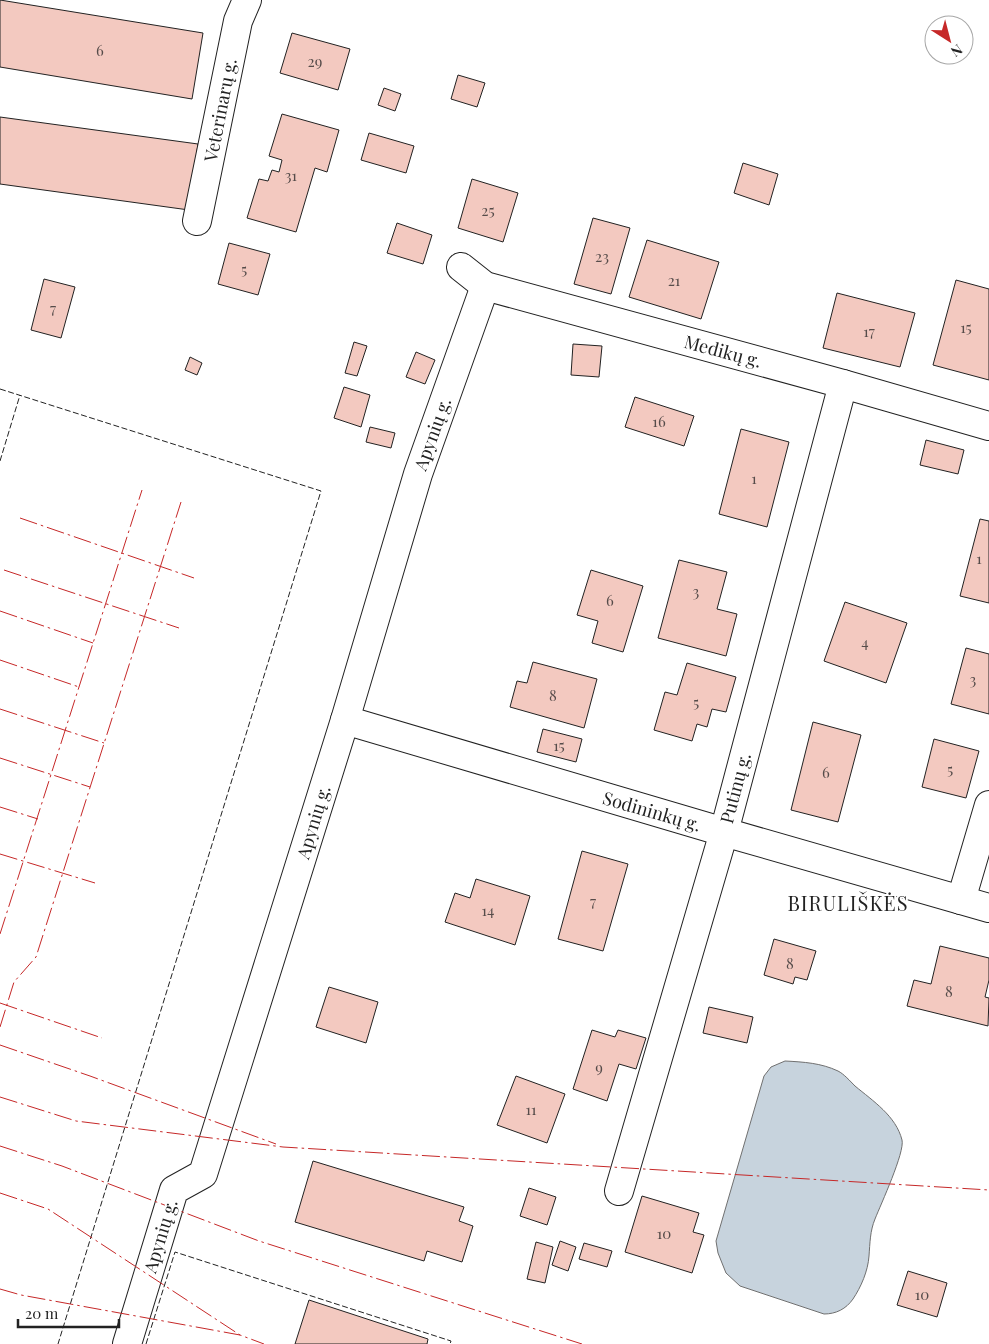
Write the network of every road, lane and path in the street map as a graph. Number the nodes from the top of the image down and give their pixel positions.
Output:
1 (248, 0) edge
2 (197, 221) dead end
3 (461, 267) dead end
4 (485, 286) junction
5 (843, 384) junction
6 (989, 426) edge
7 (345, 720) junction
8 (989, 805) edge
9 (724, 832) junction
10 (961, 900) junction
11 (989, 908) edge
12 (619, 1191) dead end
13 (127, 1344) edge

1 - 2 street, Veterinarų g.
3 - 4 street, Medikų g.
4 - 5 street, Medikų g.
4 - 7 street, Apynių g.
5 - 6 street, Medikų g.
5 - 9 street, Putinų g.
7 - 9 street, Sodininkų g.
7 - 13 street, Apynių g.
8 - 10 street
9 - 10 street, Sodininkų g.
9 - 12 street, Putinų g.
10 - 11 street, Sodininkų g.

